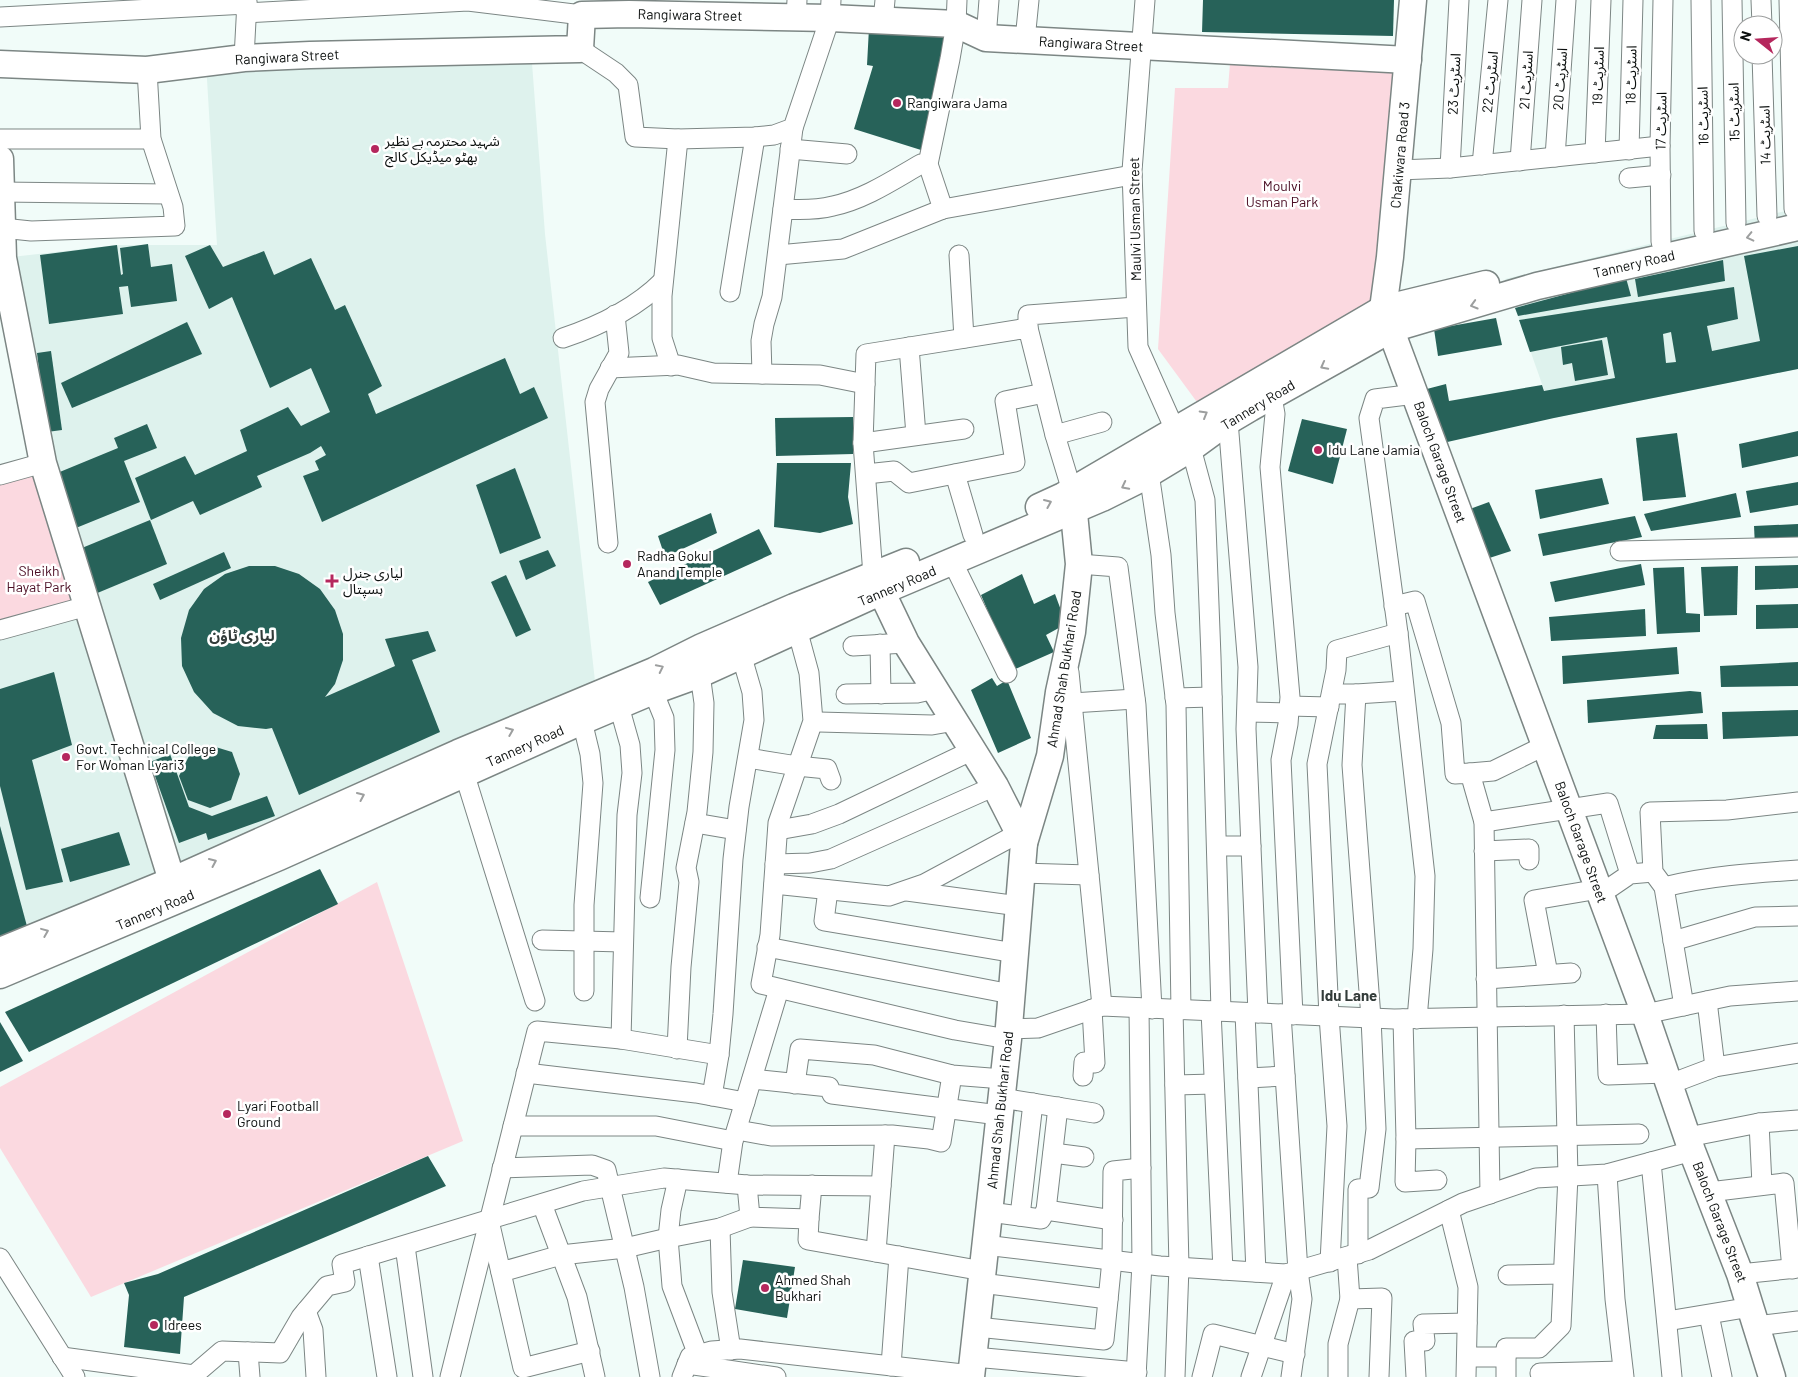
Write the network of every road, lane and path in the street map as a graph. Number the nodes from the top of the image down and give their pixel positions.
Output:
1 (989, 0) edge
2 (1029, 0) edge
3 (1145, 0) edge
4 (1413, 0) edge
5 (1458, 0) edge
6 (1498, 0) edge
7 (1532, 0) edge
8 (1566, 0) edge
9 (1601, 0) edge
10 (1633, 0) edge
11 (1663, 0) edge
12 (1701, 0) edge
13 (1732, 0) edge
14 (1761, 0) edge
15 (1789, 0) edge
16 (468, 1) edge
17 (246, 6) edge
18 (661, 7) edge
19 (746, 8) edge
20 (797, 9) edge
21 (830, 9) edge
22 (884, 10) edge
23 (956, 12) edge
24 (582, 15) junction
25 (1762, 15) edge
26 (0, 17) edge
27 (986, 38) junction
28 (1025, 40) junction
29 (1142, 47) junction
30 (580, 49) junction
31 (244, 58) junction
32 (1408, 60) junction
33 (0, 64) edge
34 (1762, 65) edge
35 (147, 70) junction
36 (793, 128) junction
37 (755, 137) junction
38 (0, 139) edge
39 (151, 139) junction
40 (678, 139) junction
41 (1660, 146) junction
42 (790, 149) junction
43 (1629, 150) junction
44 (1595, 153) junction
45 (847, 154) dead end
46 (1555, 157) junction
47 (0, 159) edge
48 (1520, 161) junction
49 (928, 164) junction
50 (1482, 164) junction
51 (1450, 168) junction
52 (1398, 170) junction
53 (1132, 175) junction
54 (1661, 175) junction
55 (1630, 178) dead end
56 (1, 192) edge
57 (168, 194) junction
58 (782, 209) junction
59 (943, 209) junction
60 (1797, 214) edge
61 (1767, 216) junction
62 (1736, 223) junction
63 (1704, 231) junction
64 (1, 240) edge
65 (1661, 242) junction
66 (959, 254) dead end
67 (778, 255) junction
68 (663, 281) junction
69 (730, 292) dead end
70 (1136, 307) junction
71 (615, 315) junction
72 (1387, 319) junction
73 (1028, 328) junction
74 (563, 338) dead end
75 (964, 338) junction
76 (910, 347) junction
77 (671, 366) junction
78 (610, 368) junction
79 (762, 374) junction
80 (865, 384) junction
81 (1044, 393) junction
82 (1415, 394) junction
83 (1272, 397) junction
84 (1228, 421) junction
85 (1102, 422) dead end
86 (964, 429) dead end
87 (916, 435) junction
88 (1054, 435) junction
89 (1183, 439) junction
90 (863, 443) junction
91 (44, 462) junction
92 (1149, 473) junction
93 (866, 474) junction
94 (955, 474) junction
95 (0, 475) edge
96 (1073, 501) junction
97 (973, 535) junction
98 (608, 543) dead end
99 (1798, 547) edge
100 (1620, 551) dead end
101 (953, 563) junction
102 (1079, 564) junction
103 (877, 584) junction
104 (87, 606) junction
105 (1394, 606) junction
106 (797, 629) junction
107 (0, 630) edge
108 (1398, 634) junction
109 (906, 643) junction
110 (880, 644) junction
111 (853, 646) dead end
112 (741, 654) junction
113 (1068, 654) junction
114 (1007, 673) dead end
115 (700, 674) junction
116 (935, 689) junction
117 (654, 691) junction
118 (1403, 691) junction
119 (846, 694) dead end
120 (881, 694) junction
121 (1356, 694) junction
122 (1175, 698) junction
123 (1212, 698) junction
124 (1135, 699) junction
125 (1330, 701) junction
126 (1072, 703) junction
127 (619, 706) junction
128 (1289, 709) junction
129 (1247, 712) junction
130 (582, 721) junction
131 (955, 721) junction
132 (819, 722) dead end
133 (1546, 746) junction
134 (973, 750) junction
135 (748, 758) junction
136 (461, 763) junction
137 (797, 766) junction
138 (1470, 773) junction
139 (832, 780) dead end
140 (995, 786) junction
141 (1798, 802) edge
142 (1570, 810) junction
143 (1484, 822) junction
144 (694, 823) junction
145 (736, 830) junction
146 (778, 830) junction
147 (1021, 838) junction
148 (1217, 846) junction
149 (1251, 846) junction
150 (1484, 851) junction
151 (1529, 860) dead end
152 (775, 864) junction
153 (1798, 870) edge
154 (1653, 872) junction
155 (1022, 873) junction
156 (1630, 874) junction
157 (1089, 875) junction
158 (774, 884) junction
159 (1664, 888) junction
160 (1599, 889) junction
161 (174, 890) junction
162 (828, 890) junction
163 (904, 891) junction
164 (650, 898) dead end
165 (1019, 906) junction
166 (1798, 916) edge
167 (542, 940) dead end
168 (1673, 941) junction
169 (584, 942) junction
170 (624, 942) junction
171 (768, 947) junction
172 (0, 950) edge
173 (1015, 953) junction
174 (1571, 973) dead end
175 (1548, 974) junction
176 (0, 975) edge
177 (1486, 979) junction
178 (778, 989) junction
179 (1798, 990) edge
180 (584, 991) dead end
181 (1011, 994) junction
182 (535, 1001) dead end
183 (1707, 1001) junction
184 (1684, 1006) junction
185 (1097, 1008) junction
186 (1146, 1008) junction
187 (1177, 1010) junction
188 (1216, 1011) junction
189 (1252, 1013) junction
190 (1606, 1014) junction
191 (1645, 1014) junction
192 (1287, 1015) junction
193 (1564, 1015) junction
194 (1329, 1016) junction
195 (1486, 1017) junction
196 (1372, 1018) junction
197 (1410, 1019) junction
198 (1008, 1034) junction
199 (621, 1039) junction
200 (677, 1048) junction
201 (1798, 1053) edge
202 (719, 1055) junction
203 (1715, 1067) junction
204 (526, 1073) junction
205 (952, 1075) junction
206 (1083, 1076) dead end
207 (1285, 1076) junction
208 (1248, 1078) junction
209 (752, 1079) junction
210 (1668, 1079) junction
211 (796, 1084) junction
212 (1214, 1084) junction
213 (1174, 1085) junction
214 (712, 1096) junction
215 (1001, 1097) junction
216 (745, 1102) junction
217 (1033, 1103) junction
218 (1058, 1107) junction
219 (946, 1109) junction
220 (1094, 1113) dead end
221 (1798, 1120) edge
222 (1759, 1123) junction
223 (513, 1126) junction
224 (1640, 1134) dead end
225 (735, 1135) junction
226 (885, 1135) junction
227 (1567, 1136) junction
228 (1488, 1138) junction
229 (1406, 1140) junction
230 (1690, 1144) junction
231 (1053, 1153) junction
232 (1084, 1157) dead end
233 (1651, 1162) junction
234 (502, 1168) junction
235 (1141, 1168) junction
236 (1607, 1174) junction
237 (1568, 1176) junction
238 (678, 1179) junction
239 (1437, 1180) dead end
240 (727, 1183) junction
241 (747, 1185) junction
242 (812, 1185) junction
243 (1762, 1185) junction
244 (881, 1186) junction
245 (612, 1188) junction
246 (1709, 1192) junction
247 (1490, 1194) junction
248 (542, 1204) junction
249 (1046, 1210) junction
250 (1449, 1210) junction
251 (990, 1212) junction
252 (1020, 1216) junction
253 (750, 1217) junction
254 (809, 1219) junction
255 (1112, 1220) junction
256 (489, 1221) junction
257 (720, 1228) junction
258 (668, 1238) junction
259 (406, 1246) junction
260 (985, 1246) junction
261 (625, 1248) junction
262 (876, 1252) junction
263 (561, 1255) junction
264 (368, 1256) junction
265 (899, 1256) junction
266 (1345, 1257) junction
267 (0, 1258) edge
268 (1112, 1260) junction
269 (1142, 1263) junction
270 (1179, 1267) junction
271 (1795, 1269) edge
272 (1223, 1270) junction
273 (501, 1272) junction
274 (1256, 1272) junction
275 (1292, 1273) junction
276 (1563, 1274) junction
277 (1740, 1274) junction
278 (1508, 1275) dead end
279 (982, 1277) junction
280 (1108, 1299) junction
281 (1350, 1299) junction
282 (306, 1311) junction
283 (1709, 1315) junction
284 (1753, 1317) junction
285 (1667, 1321) junction
286 (1798, 1321) edge
287 (1468, 1323) junction
288 (977, 1327) junction
289 (1068, 1337) junction
290 (1262, 1345) junction
291 (1539, 1348) junction
292 (731, 1350) junction
293 (590, 1351) junction
294 (248, 1352) junction
295 (1295, 1354) junction
296 (1506, 1356) junction
297 (62, 1357) junction
298 (1467, 1357) junction
299 (689, 1365) edge
300 (1065, 1365) junction
301 (891, 1366) junction
302 (972, 1370) edge
303 (143, 1372) edge
304 (200, 1374) edge
305 (1137, 1374) edge
306 (1624, 1374) edge
307 (1540, 1375) edge
308 (1565, 1375) edge
309 (74, 1377) edge
310 (250, 1377) edge
311 (316, 1377) edge
312 (387, 1377) edge
313 (423, 1377) edge
314 (450, 1377) edge
315 (595, 1377) edge
316 (650, 1377) edge
317 (776, 1377) edge
318 (1175, 1377) edge
319 (1202, 1377) edge
320 (1251, 1377) edge
321 (1292, 1377) edge
322 (1338, 1377) edge
323 (1379, 1377) edge
324 (1416, 1377) edge
325 (1466, 1377) edge
326 (1506, 1377) edge
327 (1672, 1377) edge
328 (1722, 1377) edge
329 (1772, 1377) edge

1 - 27 street
2 - 28 street
3 - 29 street, Maulvi Usman Street
4 - 32 street, Chakiwara Road 3
5 - 51 street, اسٹریٹ 23
6 - 50 street, اسٹریٹ 22
7 - 48 street, اسٹریٹ 21
8 - 46 street, اسٹریٹ 20
9 - 44 street, اسٹریٹ 19
10 - 43 street, اسٹریٹ 18
11 - 41 street, اسٹریٹ 17
12 - 63 street, اسٹریٹ 16
13 - 62 street, اسٹریٹ 15
14 - 25 street
15 - 60 street
16 - 17 street
16 - 24 street
17 - 26 street
17 - 31 street
18 - 19 street, Rangiwara Street
18 - 24 street, Rangiwara Street
19 - 20 street, Rangiwara Street
20 - 21 street, Rangiwara Street
21 - 22 street, Rangiwara Street
21 - 36 street
22 - 23 street, Rangiwara Street
23 - 27 street, Rangiwara Street
23 - 49 street
24 - 30 street
27 - 28 street, Rangiwara Street
28 - 29 street, Rangiwara Street
29 - 32 street, Rangiwara Street
29 - 53 street, Maulvi Usman Street
30 - 31 street, Rangiwara Street
30 - 40 street
31 - 35 street, Rangiwara Street
32 - 52 street, Chakiwara Road 3
33 - 35 street, Rangiwara Street
34 - 61 street, اسٹریٹ 14
35 - 39 street
36 - 37 street
36 - 42 street
37 - 40 street
37 - 69 street
38 - 39 street
39 - 57 street
40 - 68 street
41 - 43 street
41 - 54 street, اسٹریٹ 17
42 - 45 street
42 - 58 street
43 - 44 street
44 - 46 street
46 - 48 street
47 - 56 street
48 - 50 street
49 - 58 street
49 - 59 street
50 - 51 street
51 - 52 street
52 - 72 street, Chakiwara Road 3
53 - 59 street
53 - 70 street, Maulvi Usman Street
54 - 55 street
54 - 65 street, اسٹریٹ 17
56 - 57 street
56 - 64 street
57 - 64 street
58 - 67 street
59 - 67 street
60 - 61 street, Tannery Road
60 -> 72 street, Tannery Road
61 - 62 street, Tannery Road
62 - 63 street, Tannery Road
63 - 65 street, Tannery Road
64 - 91 street
65 - 72 street, Tannery Road
66 - 75 street
67 - 79 street
68 - 71 street
68 - 77 street
70 - 73 street
70 - 89 street, Maulvi Usman Street
71 - 74 street
71 - 78 street
72 - 82 street, Baloch Garage Street
72 -> 83 street, Tannery Road
89 -> 72 street, Tannery Road
73 - 75 street
73 - 81 street
75 - 76 street
76 - 80 street
76 - 87 street
77 - 78 street
77 - 79 street
78 - 98 street
79 - 80 street
80 - 90 street
81 - 88 street
81 - 94 street
82 - 105 street
82 - 133 street, Baloch Garage Street
83 - 84 street, Tannery Road
83 - 128 street
84 - 89 street, Tannery Road
84 - 129 street
85 - 88 street
86 - 87 street
87 - 90 street
88 - 96 street
89 - 92 street, Tannery Road
89 - 96 street, Tannery Road
89 - 123 street, Maulvi Usman Street
90 - 93 street
91 - 95 street
91 - 104 street
92 -> 96 street, Tannery Road
92 - 122 street
93 - 94 street
93 - 103 street
94 - 97 street
97 -> 96 street, Tannery Road
96 - 101 street, Tannery Road
96 - 102 street, Ahmad Shah Bukhari Road
97 - 103 street, Tannery Road
99 - 100 street
101 - 103 street, Tannery Road
101 - 114 street
102 - 113 street, Ahmad Shah Bukhari Road
102 - 124 street
103 - 106 street, Tannery Road
103 - 109 street
136 -> 103 street, Tannery Road
104 - 107 street
104 - 161 street
105 - 108 street
105 - 138 street
106 - 112 street, Tannery Road
106 - 137 street
108 - 118 street
108 - 125 street
109 - 110 street
109 - 116 street
110 - 111 street
110 - 120 street
112 - 115 street, Tannery Road
112 - 135 street
113 - 126 street
113 - 147 street, Ahmad Shah Bukhari Road
115 - 117 street, Tannery Road
115 - 144 street
116 - 120 street
116 - 131 street
117 - 127 street, Tannery Road
117 - 164 street
118 - 121 street
118 - 197 street
119 - 120 street
121 - 125 street
121 - 196 street
122 - 123 street
122 - 187 street
123 - 148 street, Maulvi Usman Street
124 - 126 street
124 - 186 street
125 - 128 street
125 - 194 street
126 - 157 street
127 - 130 street, Tannery Road
127 - 170 street
128 - 129 street
128 - 192 street
129 - 149 street
130 - 136 street, Tannery Road
130 - 169 street
131 - 132 street
131 - 134 street
133 - 138 street
133 - 142 street, Baloch Garage Street
134 - 140 street
134 - 146 street
135 - 137 street
135 - 145 street
136 - 161 street, Tannery Road
136 - 182 street
137 - 139 street
137 - 146 street
138 - 143 street
140 - 147 street
140 - 152 street
141 - 154 street
142 - 143 street
142 - 156 street
142 - 160 street, Baloch Garage Street
143 - 150 street
144 - 145 street
144 - 200 street
145 - 202 street
146 - 152 street
147 - 155 street, Ahmad Shah Bukhari Road
147 - 163 street
148 - 149 street
148 - 188 street, Maulvi Usman Street
149 - 189 street
150 - 151 street
150 - 177 street
152 - 158 street
153 - 159 street
154 - 156 street
154 - 159 street
155 - 157 street
155 - 165 street, Ahmad Shah Bukhari Road
156 - 160 street
157 - 185 street
158 - 162 street
158 - 171 street
159 - 168 street
160 - 175 street
160 - 191 street, Baloch Garage Street
172 -> 161 street, Tannery Road
161 - 176 street, Tannery Road
162 - 163 street
162 - 173 street
163 - 165 street
165 - 173 street, Ahmad Shah Bukhari Road
166 - 168 street
167 - 169 street
168 - 184 street
169 - 170 street
169 - 180 street
170 - 199 street
171 - 178 street
171 - 181 street
173 - 181 street, Ahmad Shah Bukhari Road
174 - 175 street
175 - 177 street
177 - 195 street
178 - 198 street
178 - 209 street
179 - 183 street
181 - 198 street, Ahmad Shah Bukhari Road
183 - 184 street
183 - 203 street
184 - 191 street
185 - 186 street
185 - 198 street
185 - 206 street
186 - 187 street
186 - 235 street
187 - 188 street
187 - 213 street
188 - 189 street
188 - 212 street, Maulvi Usman Street
189 - 192 street
189 - 208 street
190 - 191 street
190 - 193 street
190 - 210 street
191 - 210 street, Baloch Garage Street
192 - 194 street
192 - 207 street
193 - 195 street
193 - 227 street
194 - 196 street
194 - 266 street
195 - 197 street
195 - 228 street
196 - 197 street
196 - 266 street
197 - 229 street
198 - 215 street, Ahmad Shah Bukhari Road
199 - 200 street
199 - 204 street
200 - 202 street
201 - 203 street
202 - 214 street
203 - 210 street
204 - 214 street
204 - 223 street
205 - 211 street
205 - 215 street
205 - 219 street
207 - 208 street
207 - 275 street
208 - 274 street
209 - 211 street
209 - 216 street
210 - 230 street, Baloch Garage Street
211 - 219 street
212 - 213 street
212 - 272 street, Maulvi Usman Street
213 - 270 street
214 - 216 street
215 - 217 street
215 - 219 street
215 - 251 street, Ahmad Shah Bukhari Road
216 - 225 street
217 - 218 street
217 - 252 street
218 - 220 street
218 - 231 street
219 - 226 street
221 - 222 street
222 - 230 street
222 - 243 street
223 - 225 street
223 - 234 street
224 - 227 street
225 - 226 street
225 - 240 street
226 - 244 street
227 - 228 street
227 - 237 street
228 - 229 street
228 - 247 street
229 - 239 street
230 - 233 street
230 - 246 street, Baloch Garage Street
231 - 232 street
231 - 249 street
233 - 236 street
233 - 285 street
234 - 245 street
234 - 256 street
235 - 255 street
235 - 269 street
236 - 237 street
236 - 306 street
237 - 247 street
237 - 276 street
238 - 240 street
238 - 245 street
238 - 258 street
240 - 241 street
241 - 242 street
241 - 253 street
242 - 244 street
242 - 254 street
243 - 246 street
243 - 271 street
244 - 262 street
245 - 248 street
245 - 261 street
246 - 277 street, Baloch Garage Street
247 - 250 street
248 - 256 street
248 - 263 street
249 - 252 street
249 - 255 street
250 - 266 street
250 - 287 street
251 - 252 street
251 - 260 street, Ahmad Shah Bukhari Road
253 - 254 street
253 - 257 street
254 - 262 street
255 - 268 street
256 - 259 street
256 - 273 street
256 - 314 street
257 - 258 street
257 - 292 street
258 - 261 street
258 - 299 street
259 - 264 street
259 - 313 street
260 - 268 street
260 - 279 street, Ahmad Shah Bukhari Road
261 - 263 street
261 - 316 street
262 - 265 street
263 - 273 street
263 - 293 street
264 - 282 street
264 - 312 street
265 - 279 street
265 - 301 street
266 - 275 street
266 - 281 street
267 - 297 street
268 - 269 street
268 - 280 street
269 - 270 street
269 - 305 street
270 - 272 street
270 - 318 street
271 - 277 street
272 - 274 street
273 - 293 street
274 - 275 street
275 - 290 street
275 - 295 street
276 - 278 street
276 - 291 street
277 - 284 street, Baloch Garage Street
279 - 280 street
279 - 288 street, Ahmad Shah Bukhari Road
280 - 289 street
281 - 322 street
281 - 323 street
282 - 294 street
282 - 311 street
283 - 284 street
283 - 285 street
283 - 328 street
284 - 286 street
284 - 329 street, Baloch Garage Street
285 - 327 street
287 - 298 street
287 - 324 street
288 - 289 street
288 - 302 street, Ahmad Shah Bukhari Road
289 - 300 street
290 - 295 street
290 - 319 street
290 - 320 street
291 - 296 street
291 - 307 street
292 - 299 street
292 - 301 street
293 - 315 street
294 - 304 street
294 - 310 street
295 - 321 street
296 - 298 street
296 - 326 street
297 - 303 street
297 - 309 street
298 - 325 street
299 - 317 street
300 - 302 street
300 - 305 street
301 - 302 street
303 - 304 street
306 - 308 street
307 - 308 street

